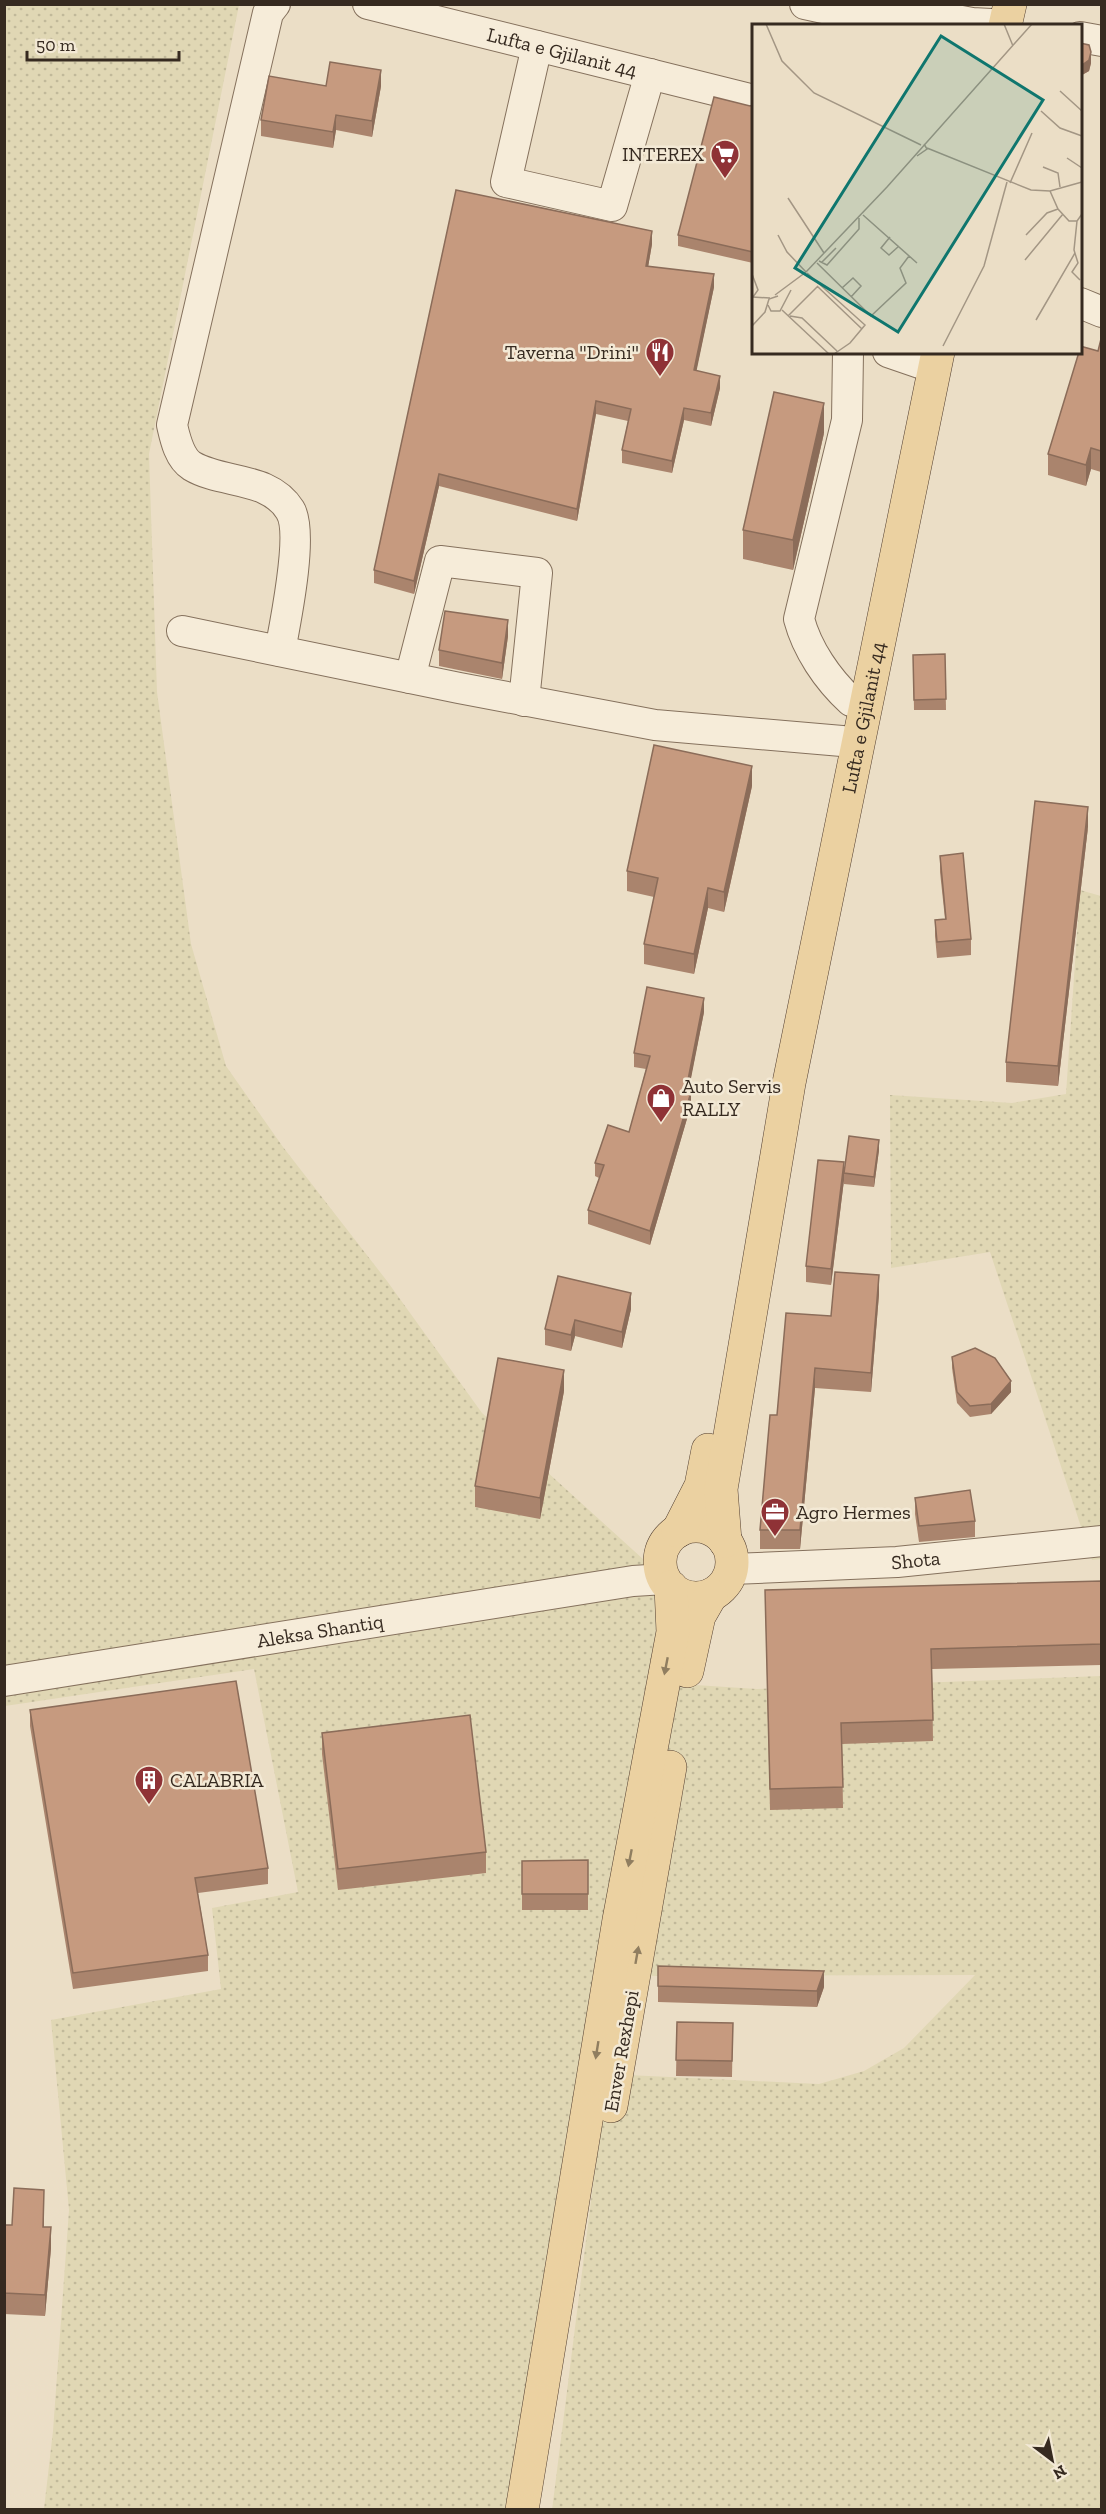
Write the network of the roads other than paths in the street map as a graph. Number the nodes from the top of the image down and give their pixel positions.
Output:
1 (276, 4) edge
2 (368, 4) edge
3 (805, 4) edge
4 (843, 8) edge
5 (1001, 19) edge
6 (1082, 37) edge
7 (1101, 41) edge
8 (537, 46) junction
9 (650, 75) junction
10 (752, 100) edge
11 (1082, 304) edge
12 (1101, 312) edge
13 (849, 354) edge
14 (908, 355) edge
15 (182, 631) dead end
16 (280, 651) junction
17 (410, 678) junction
18 (524, 700) junction
19 (851, 701) junction
20 (842, 741) junction
21 (678, 1531) junction
22 (1101, 1541) edge
23 (728, 1555) junction
24 (657, 1578) junction
25 (711, 1595) junction
26 (4, 1681) edge
27 (522, 2510) edge
28 (540, 2510) edge

1 - 16 street
2 - 8 street, Lufta e Gjilanit 44
3 - 4 street
4 - 5 street
6 - 7 street
8 - 9 street, Lufta e Gjilanit 44
8 - 9 street
9 - 10 street, Lufta e Gjilanit 44
11 - 12 street
13 - 19 street
14 - 19 main road
14 - 23 main road, Lufta e Gjilanit 44
15 - 16 street
16 - 17 street
17 - 18 street
17 - 18 street
18 - 20 street
19 - 20 main road
20 - 21 main road
21 - 23 main road
21 - 24 main road
22 - 23 street, Shota
23 - 25 main road
24 - 25 main road
24 - 26 street, Aleksa Shantiq
24 -> 27 main road
28 -> 25 main road, Enver Rexhepi

